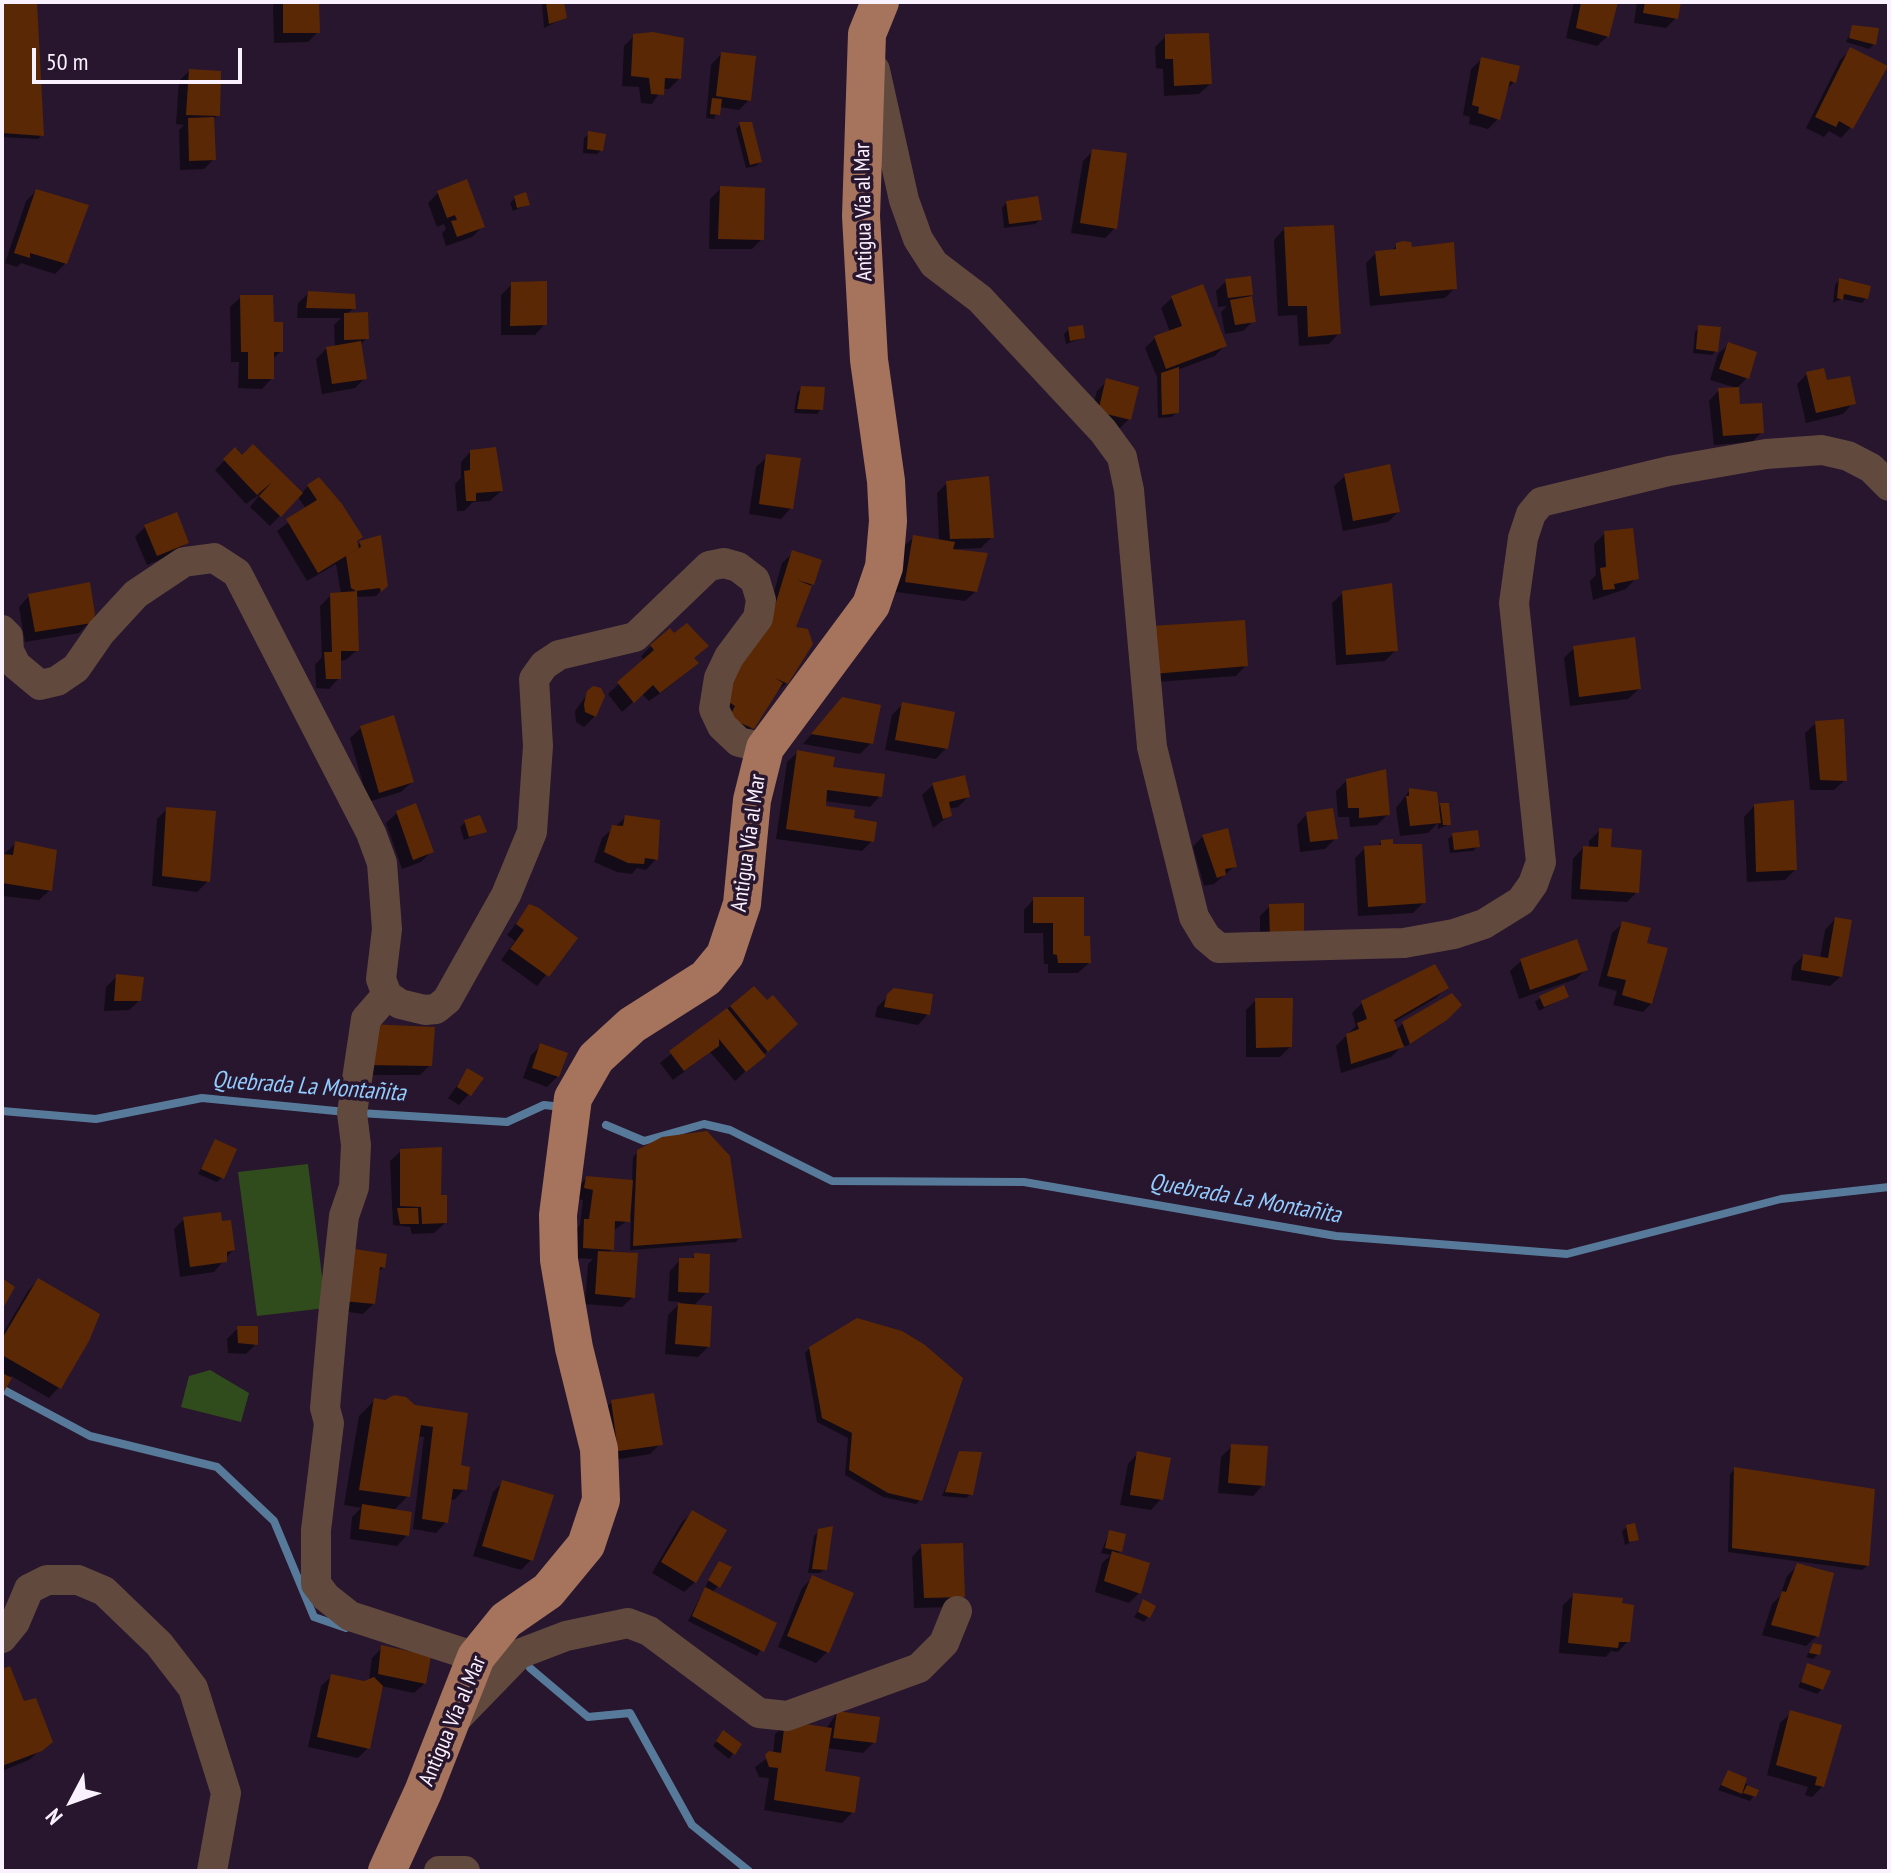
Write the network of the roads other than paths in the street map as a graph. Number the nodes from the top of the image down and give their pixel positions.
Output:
1 (874, 18) edge
2 (1889, 486) edge
3 (2, 630) edge
4 (765, 748) junction
5 (387, 995) junction
6 (957, 1611) dead end
7 (2, 1638) edge
8 (476, 1657) junction
9 (451, 1723) junction
10 (212, 1871) edge
11 (387, 1871) edge
12 (439, 1871) edge
13 (465, 1871) edge

1 - 2 street
1 - 4 main road, Antigua Vía al Mar
3 - 5 street
4 - 5 street
4 - 8 main road, Antigua Vía al Mar
5 - 8 street
6 - 9 street
7 - 10 street
8 - 9 main road, Antigua Vía al Mar
9 - 11 main road, Antigua Vía al Mar
12 - 13 street

